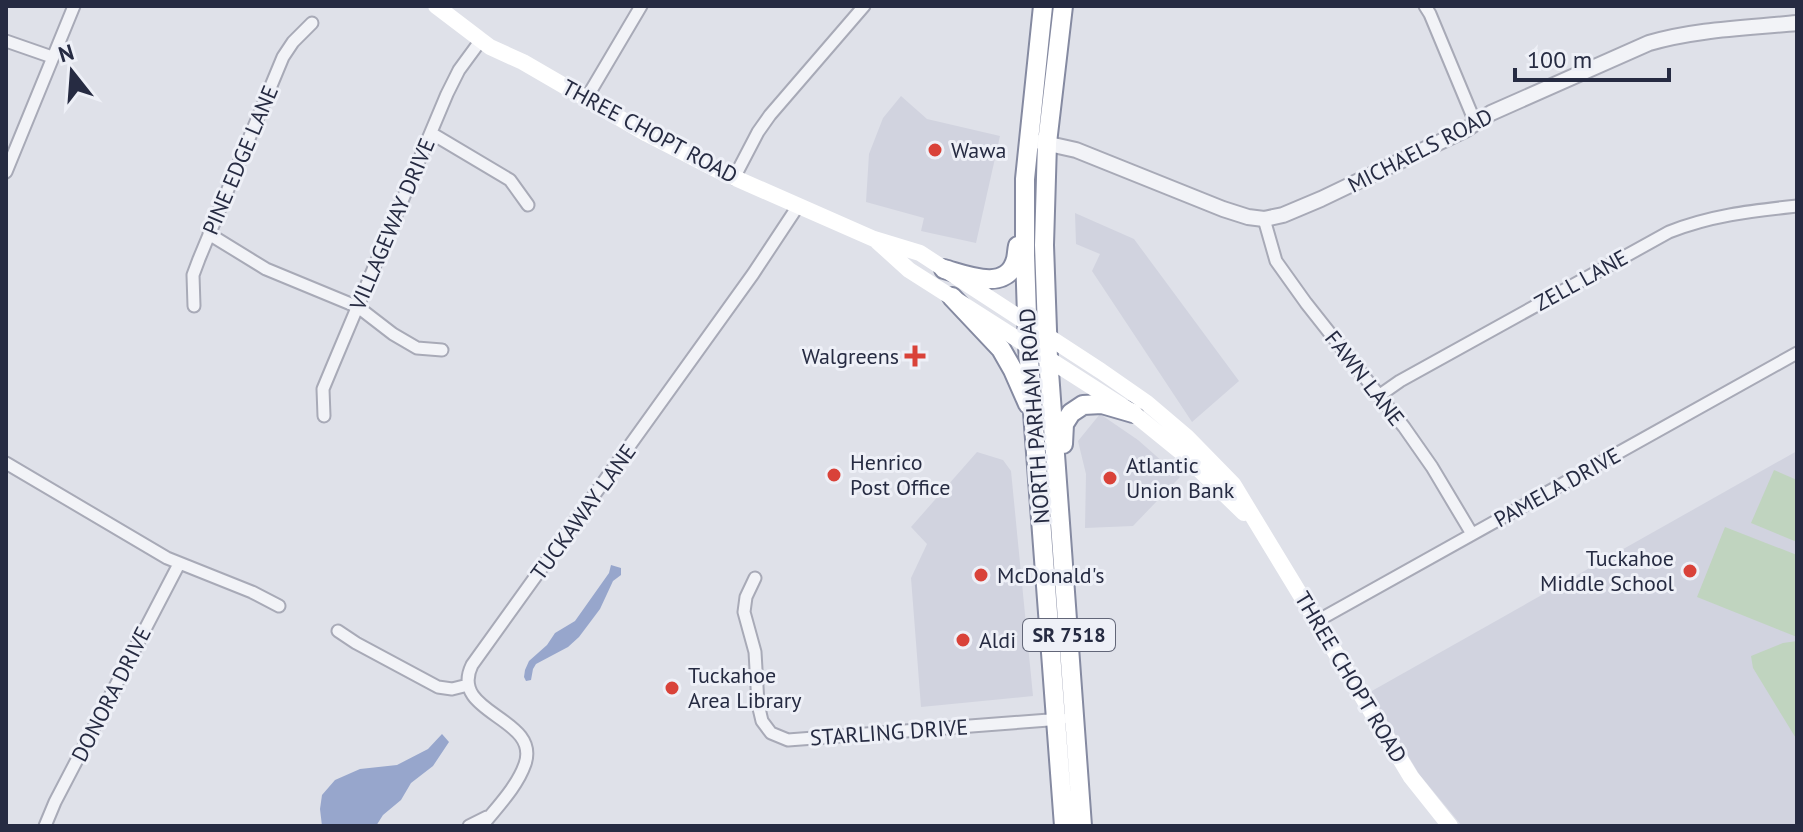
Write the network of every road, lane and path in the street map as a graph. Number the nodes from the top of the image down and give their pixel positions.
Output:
1 (74, 6) edge
2 (436, 6) edge
3 (641, 6) edge
4 (864, 6) edge
5 (1043, 6) edge
6 (1063, 6) edge
7 (1425, 6) edge
8 (312, 23) dead end
9 (1797, 23) edge
10 (481, 40) junction
11 (6, 41) edge
12 (52, 57) junction
13 (586, 99) junction
14 (1475, 122) junction
15 (431, 133) junction
16 (1038, 142) junction
17 (6, 172) edge
18 (734, 178) junction
19 (528, 205) dead end
20 (798, 206) junction
21 (1797, 206) edge
22 (1264, 219) junction
23 (1025, 224) junction
24 (209, 234) junction
25 (874, 239) junction
26 (944, 269) junction
27 (952, 297) junction
28 (194, 306) dead end
29 (358, 307) junction
30 (1027, 322) junction
31 (1047, 335) junction
32 (1028, 346) junction
33 (442, 350) dead end
34 (1797, 353) edge
35 (1048, 358) junction
36 (1380, 395) junction
37 (1133, 413) junction
38 (324, 416) dead end
39 (1034, 420) junction
40 (6, 463) edge
41 (1059, 510) junction
42 (1257, 525) junction
43 (1472, 534) junction
44 (179, 564) junction
45 (755, 578) dead end
46 (279, 606) dead end
47 (1317, 621) junction
48 (338, 631) dead end
49 (468, 685) junction
50 (1066, 719) junction
51 (491, 814) junction
52 (45, 826) edge
53 (469, 826) edge
54 (482, 826) edge
55 (1064, 826) edge
56 (1082, 826) edge
57 (1450, 826) edge

1 - 12 street
2 - 10 main road, THREE CHOPT ROAD
3 - 13 street
4 - 18 street
5 - 16 highway, NORTH PARHAM ROAD / SR 7518
6 - 16 highway, NORTH PARHAM ROAD / SR 7518
7 - 14 street
8 - 24 street, PINE EDGE LANE
9 - 14 street, MICHAELS ROAD
10 - 13 main road, THREE CHOPT ROAD
10 - 15 street, VILLAGEWAY DRIVE
11 - 12 street
12 - 17 street
13 - 18 main road, THREE CHOPT ROAD
14 - 22 street, MICHAELS ROAD
15 - 19 street
15 - 29 street, VILLAGEWAY DRIVE
16 - 22 street
16 - 23 highway, NORTH PARHAM ROAD / SR 7518
16 - 31 highway, NORTH PARHAM ROAD / SR 7518
18 - 20 main road, THREE CHOPT ROAD
20 - 25 main road, THREE CHOPT ROAD
20 - 49 street, TUCKAWAY LANE
21 - 36 street, ZELL LANE
22 - 36 street, FAWN LANE
23 - 26 highway
23 - 30 highway, NORTH PARHAM ROAD / SR 7518
24 - 28 street, PINE EDGE LANE
24 - 29 street
25 - 26 main road, THREE CHOPT ROAD
25 - 27 main road, THREE CHOPT ROAD
26 - 30 main road, THREE CHOPT ROAD
27 - 32 main road, THREE CHOPT ROAD
27 - 39 highway
29 - 33 street
29 - 38 street, VILLAGEWAY DRIVE
30 - 31 main road, THREE CHOPT ROAD
30 - 32 highway, NORTH PARHAM ROAD / SR 7518
31 - 35 highway, NORTH PARHAM ROAD / SR 7518
31 - 42 main road, THREE CHOPT ROAD
32 - 35 main road, THREE CHOPT ROAD
32 - 39 highway, NORTH PARHAM ROAD / SR 7518
34 - 43 street, PAMELA DRIVE
35 - 37 main road, THREE CHOPT ROAD
35 - 41 highway, NORTH PARHAM ROAD / SR 7518
36 - 43 street, FAWN LANE
37 - 41 highway
37 - 42 main road, THREE CHOPT ROAD
39 - 50 highway, NORTH PARHAM ROAD / SR 7518
40 - 44 street
41 - 50 highway, NORTH PARHAM ROAD / SR 7518
42 - 47 main road, THREE CHOPT ROAD
43 - 47 street, PAMELA DRIVE
44 - 46 street
44 - 52 street, DONORA DRIVE
45 - 50 street, STARLING DRIVE
47 - 57 main road, THREE CHOPT ROAD
48 - 49 street
49 - 51 street
50 - 55 highway, NORTH PARHAM ROAD / SR 7518
50 - 56 highway, NORTH PARHAM ROAD / SR 7518
51 - 53 street
51 - 54 street

